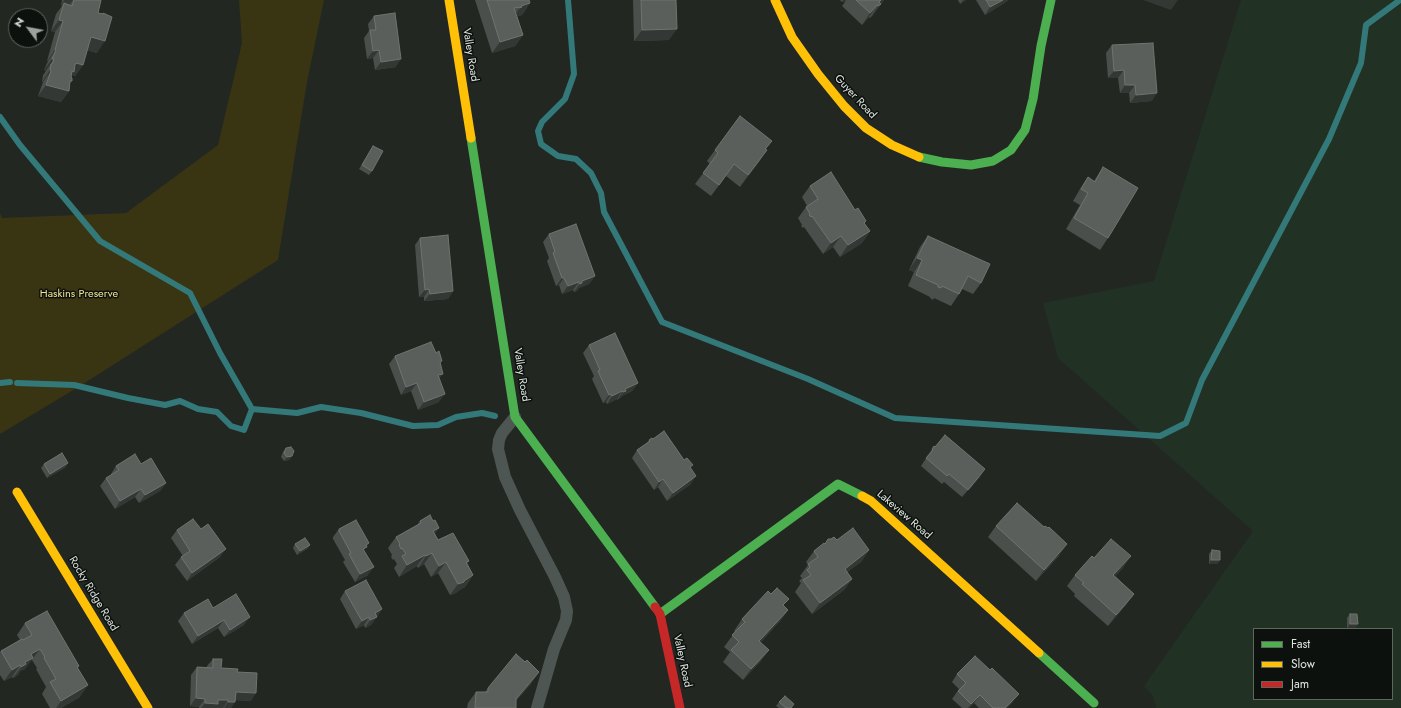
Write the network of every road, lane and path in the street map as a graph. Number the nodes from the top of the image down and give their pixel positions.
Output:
1 (449, 0) edge
2 (775, 0) edge
3 (1051, 0) edge
4 (515, 417) junction
5 (17, 492) dead end
6 (660, 614) junction
7 (1094, 703) dead end
8 (148, 708) edge
9 (537, 708) edge
10 (680, 708) edge

1 - 4 street, Valley Road
2 - 3 street, Guyer Road
4 - 6 street, Valley Road
4 - 9 lane
5 - 8 street, Rocky Ridge Road
6 - 7 street, Lakeview Road
6 - 10 street, Valley Road

